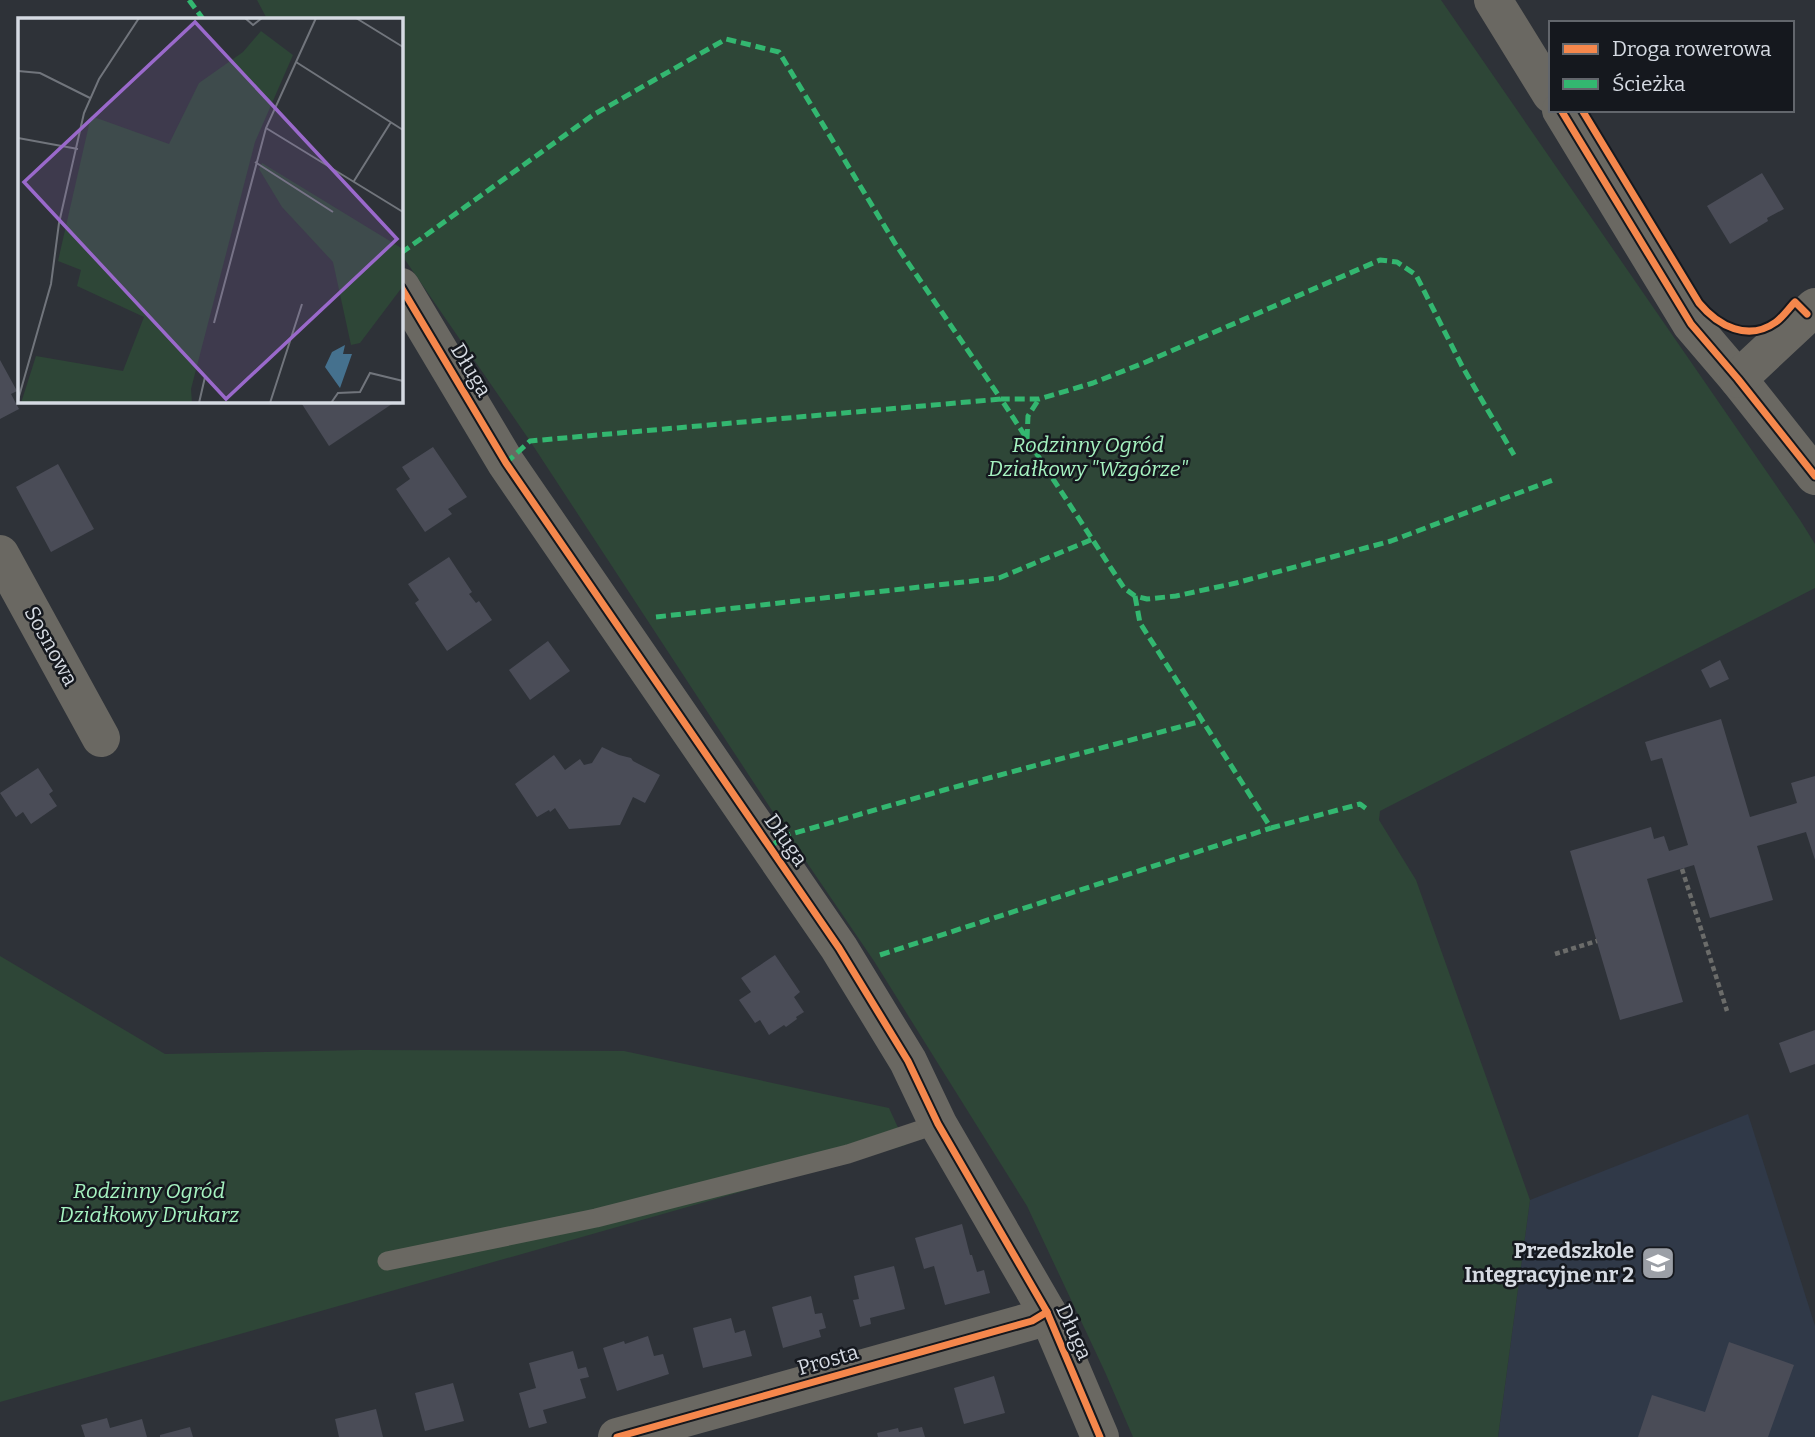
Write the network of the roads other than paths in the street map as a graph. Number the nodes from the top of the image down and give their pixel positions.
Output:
1 (1493, 0) edge
2 (1549, 91) edge
3 (1561, 112) edge
4 (402, 290) edge
5 (1815, 306) edge
6 (1738, 379) junction
7 (1815, 476) edge
8 (0, 554) edge
9 (102, 738) dead end
10 (938, 1124) junction
11 (387, 1261) dead end
12 (1047, 1312) junction
13 (617, 1437) edge
14 (1100, 1437) edge

1 - 2 street
3 - 6 street
4 - 10 street, Długa
5 - 6 street
6 - 7 street
8 - 9 street, Sosnowa
10 - 11 lane
10 - 12 street, Długa
12 - 13 street, Prosta
12 - 14 street, Długa

